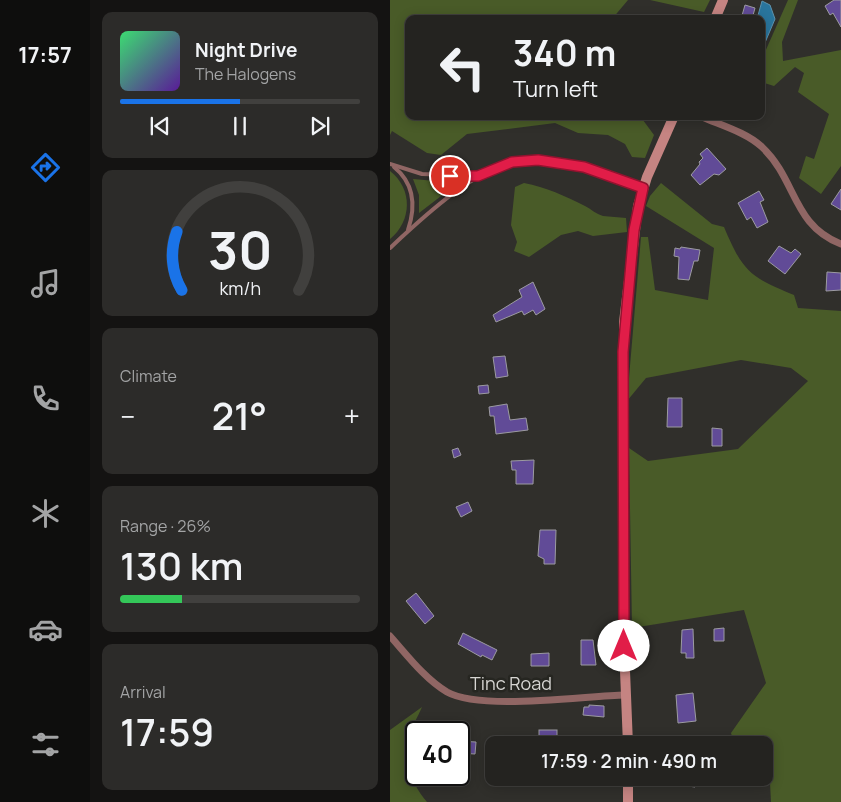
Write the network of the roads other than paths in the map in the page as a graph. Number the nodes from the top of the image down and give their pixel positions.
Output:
1 (723, 0) edge
2 (717, 15) edge
3 (672, 120) edge
4 (709, 120) edge
5 (391, 165) edge
6 (478, 176) junction
7 (643, 188) junction
8 (408, 232) junction
9 (841, 244) edge
10 (390, 248) edge
11 (390, 636) edge
12 (625, 695) junction
13 (627, 736) edge
14 (628, 786) edge
15 (628, 802) edge

1 - 2 street
3 - 7 street
4 - 9 street
5 - 6 lane
5 - 8 lane
6 - 7 lane
6 - 8 lane
7 - 12 street
8 - 10 lane
11 - 12 street, Tinc Road
12 - 13 street
14 - 15 street

